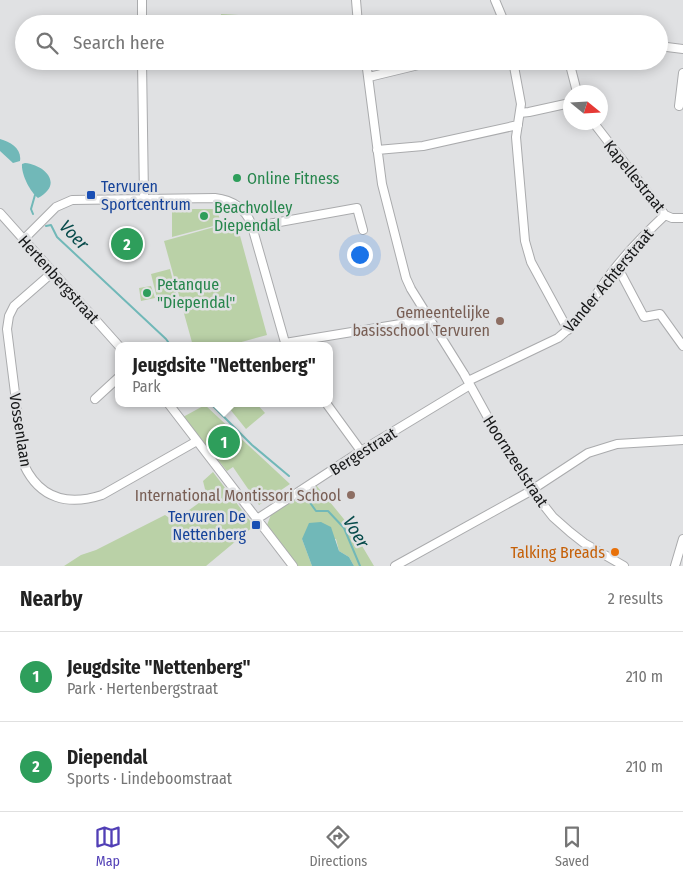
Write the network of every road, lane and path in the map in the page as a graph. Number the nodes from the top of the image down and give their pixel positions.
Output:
1 (142, 0) edge
2 (356, 0) edge
3 (495, 0) edge
4 (142, 15) edge
5 (357, 15) edge
6 (501, 15) edge
7 (668, 47) edge
8 (683, 49) edge
9 (142, 70) edge
10 (368, 70) edge
11 (398, 70) edge
12 (514, 70) edge
13 (571, 70) edge
14 (683, 73) edge
15 (369, 77) junction
16 (575, 85) edge
17 (563, 104) edge
18 (679, 106) dead end
19 (520, 113) junction
20 (518, 125) junction
21 (598, 130) edge
22 (377, 150) junction
23 (144, 198) junction
24 (0, 213) edge
25 (665, 215) junction
26 (683, 218) edge
27 (252, 227) junction
28 (363, 230) dead end
29 (24, 239) junction
30 (617, 266) junction
31 (53, 272) junction
32 (430, 319) junction
33 (568, 330) junction
34 (115, 342) edge
35 (284, 342) edge
36 (297, 342) edge
37 (683, 346) edge
38 (115, 381) edge
39 (469, 383) junction
40 (94, 399) dead end
41 (171, 407) edge
42 (329, 407) edge
43 (683, 440) edge
44 (197, 441) junction
45 (360, 451) junction
46 (532, 490) junction
47 (257, 519) junction
48 (683, 539) edge
49 (293, 566) edge
50 (396, 566) edge
51 (624, 566) edge
52 (674, 566) edge

1 - 4 street
2 - 5 street
3 - 6 street
7 - 8 street
9 - 23 street
10 - 15 street, Hoornzeelstraat
11 - 15 street
12 - 19 street
13 - 16 street
14 - 18 street
15 - 22 street, Hoornzeelstraat
17 - 19 street
19 - 20 street
20 - 22 street
20 - 33 street
21 - 25 street, Kapellestraat
22 - 32 street, Hoornzeelstraat
23 - 27 street
23 - 29 street
24 - 29 street, Hertenbergstraat
25 - 26 street, Kapellestraat
25 - 30 street, Vander Achterstraat
27 - 28 street
27 - 35 street
29 - 31 street, Hertenbergstraat
30 - 33 street, Vander Achterstraat
30 - 37 street
31 - 34 street, Hertenbergstraat
31 - 44 street, Vossenlaan
32 - 36 street
32 - 39 street, Hoornzeelstraat
33 - 39 street, Vander Achterstraat
38 - 40 street
39 - 45 street, Bergestraat
39 - 46 street, Hoornzeelstraat
41 - 44 street
42 - 45 street
43 - 46 street
44 - 47 street
45 - 47 street, Bergestraat
46 - 50 street
46 - 51 street, Hoornzeelstraat
47 - 49 street
48 - 52 street

